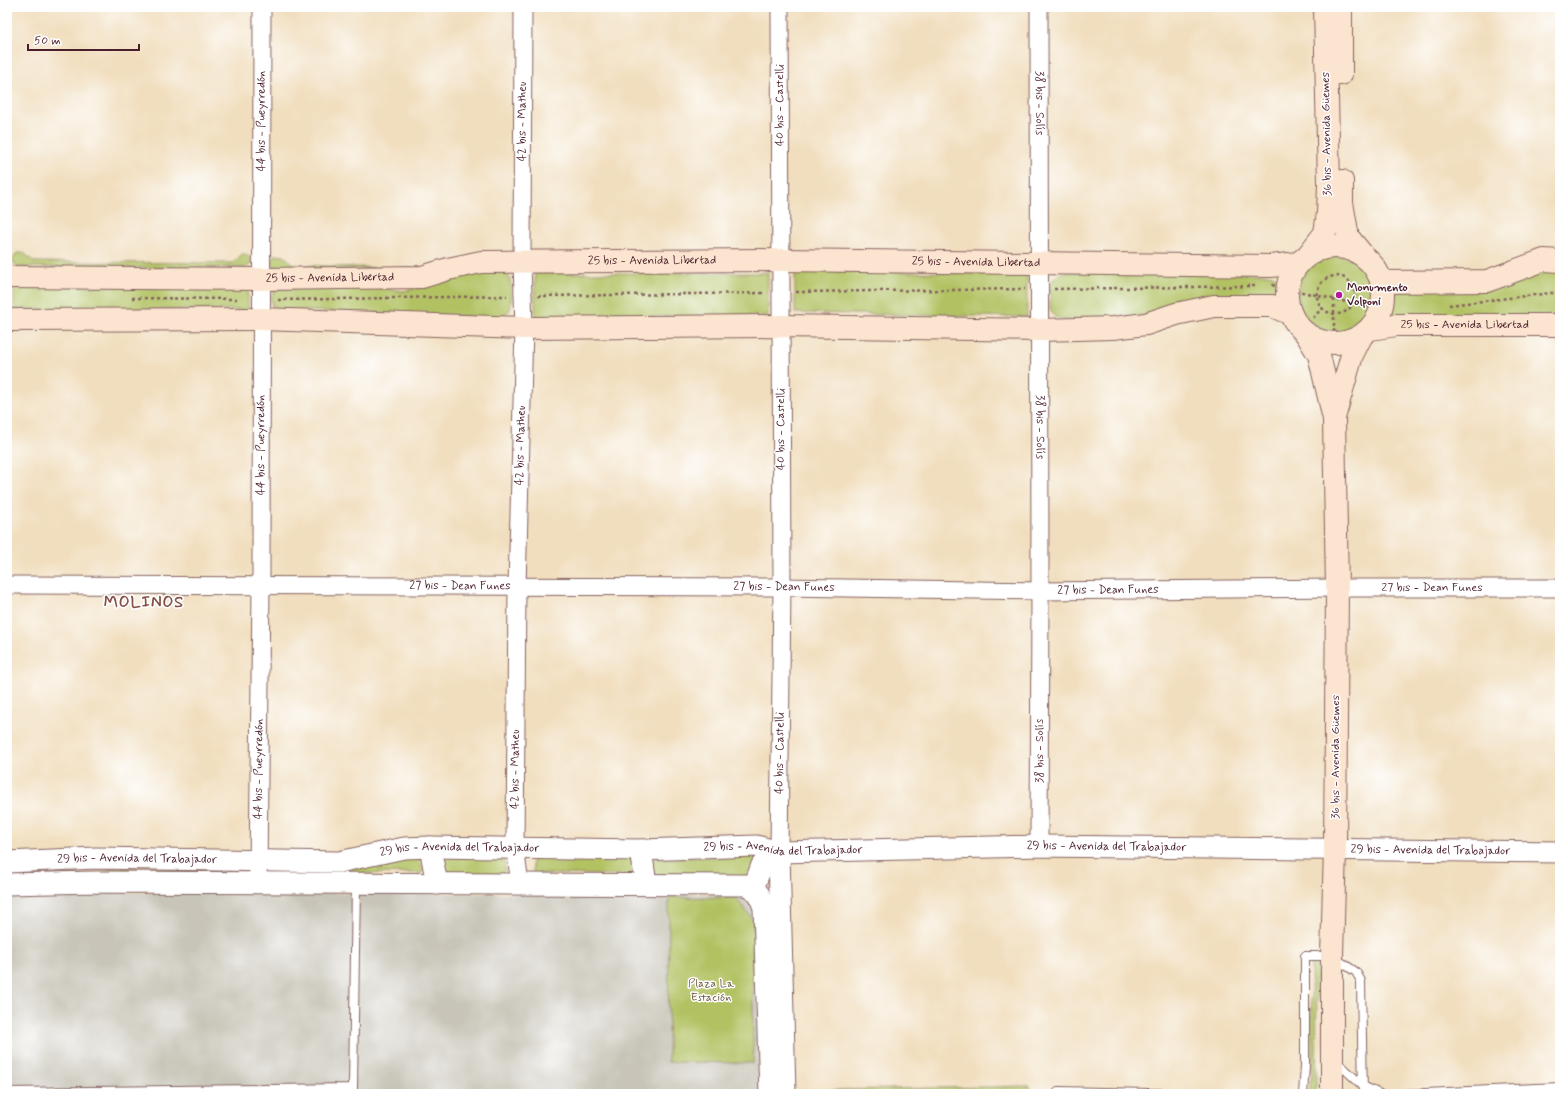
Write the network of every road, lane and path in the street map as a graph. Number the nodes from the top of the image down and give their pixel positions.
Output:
1 (262, 7) edge
2 (523, 7) edge
3 (780, 7) edge
4 (1038, 7) edge
5 (1325, 7) edge
6 (1341, 7) edge
7 (1362, 254) junction
8 (1303, 259) junction
9 (780, 260) junction
10 (1560, 261) edge
11 (522, 262) junction
12 (1039, 264) junction
13 (7, 277) edge
14 (1382, 282) junction
15 (1259, 286) dead end
16 (1277, 287) junction
17 (1040, 289) junction
18 (781, 292) junction
19 (1560, 293) edge
20 (1317, 295) junction
21 (523, 296) junction
22 (126, 298) dead end
23 (261, 299) junction
24 (1353, 303) junction
25 (1447, 306) dead end
26 (1382, 310) junction
27 (1291, 314) junction
28 (7, 320) edge
29 (1560, 325) edge
30 (781, 326) junction
31 (524, 328) junction
32 (1040, 330) junction
33 (1366, 333) junction
34 (1307, 335) junction
35 (1334, 419) junction
36 (7, 585) edge
37 (261, 585) junction
38 (517, 586) junction
39 (782, 587) junction
40 (1337, 588) junction
41 (1560, 588) edge
42 (1040, 591) junction
43 (1039, 846) junction
44 (430, 847) junction
45 (515, 848) junction
46 (1335, 849) junction
47 (641, 850) junction
48 (779, 852) junction
49 (1560, 852) edge
50 (96, 858) junction
51 (7, 862) edge
52 (259, 862) junction
53 (7, 881) edge
54 (96, 882) junction
55 (257, 883) junction
56 (356, 884) junction
57 (437, 884) junction
58 (520, 884) junction
59 (646, 884) junction
60 (753, 888) junction
61 (1332, 956) junction
62 (776, 1042) junction
63 (1332, 1058) junction
64 (1560, 1087) edge
65 (1363, 1090) edge
66 (355, 1091) edge
67 (1058, 1091) dead end
68 (7, 1092) edge
69 (770, 1094) edge
70 (785, 1094) edge
71 (1194, 1094) edge
72 (1303, 1094) edge
73 (1332, 1094) edge
74 (1380, 1094) edge
75 (1403, 1094) edge

1 - 23 street, 44 bis - Pueyrredón
2 - 11 street, 42 bis - Matheu
3 - 9 street, 40 bis - Castelli
4 - 12 street, 38 bis - Solís
5 - 8 main road, 36 bis - Avenida Güemes
6 - 7 main road, 36 bis - Avenida Güemes
7 - 8 main road, 25 bis - Avenida Libertad
7 - 14 main road, 36 bis - Avenida Güemes
8 - 12 main road, 25 bis - Avenida Libertad
8 - 16 main road, 36 bis - Avenida Güemes
9 - 11 main road, 25 bis - Avenida Libertad
9 - 12 main road, 25 bis - Avenida Libertad
9 - 18 street, 40 bis - Castelli
10 - 14 main road
11 - 21 street, 42 bis - Matheu
11 - 23 main road, 25 bis - Avenida Libertad
12 - 17 street, 38 bis - Solís
13 - 23 main road, 25 bis - Avenida Libertad
14 - 26 main road
15 - 17 path
16 - 20 path
16 - 27 main road
17 - 18 path
17 - 32 street, 38 bis - Solís
18 - 21 path
18 - 30 street, 40 bis - Castelli
19 - 25 path
20 - 24 path
20 - 24 path
20 - 24 path
21 - 23 path
21 - 31 street, 42 bis - Matheu
22 - 23 path
23 - 28 main road, 25 bis - Avenida Libertad
23 - 31 main road, 25 bis - Avenida Libertad
23 - 37 street, 44 bis - Pueyrredón
24 - 26 path
26 - 33 main road, 36 bis - Avenida Güemes
27 - 32 main road, 25 bis - Avenida Libertad
27 - 34 main road
29 - 33 main road, 25 bis - Avenida Libertad
30 - 31 main road, 25 bis - Avenida Libertad
30 - 32 main road, 25 bis - Avenida Libertad
30 - 39 street, 40 bis - Castelli
31 - 38 street, 42 bis - Matheu
32 - 42 street, 38 bis - Solís
33 - 34 main road, 25 bis - Avenida Libertad
33 - 35 main road, 36 bis - Avenida Güemes
34 - 35 main road, 36 bis - Avenida Güemes
35 - 40 main road, 36 bis - Avenida Güemes
36 - 37 street, 27 bis - Dean Funes
37 - 38 street, 27 bis - Dean Funes
37 - 52 street, 44 bis - Pueyrredón
38 - 39 street, 27 bis - Dean Funes
38 - 45 street, 42 bis - Matheu
39 - 42 street, 27 bis - Dean Funes
39 - 48 street, 40 bis - Castelli
40 - 41 street, 27 bis - Dean Funes
40 - 42 street, 27 bis - Dean Funes
40 - 46 main road, 36 bis - Avenida Güemes
42 - 43 street, 38 bis - Solís
43 - 46 street, 29 bis - Avenida del Trabajador
43 - 48 street, 29 bis - Avenida del Trabajador
44 - 45 street, 29 bis - Avenida del Trabajador
44 - 52 street, 29 bis - Avenida del Trabajador
44 - 57 street
45 - 47 street, 29 bis - Avenida del Trabajador
45 - 58 street, 42 bis - Matheu
46 - 49 street, 29 bis - Avenida del Trabajador
46 - 61 main road, 36 bis - Avenida Güemes
47 - 48 street, 29 bis - Avenida del Trabajador
47 - 59 street
48 - 60 street
48 - 62 street, 40 bis - Castelli
50 - 51 street, 29 bis - Avenida del Trabajador
50 - 52 street, 29 bis - Avenida del Trabajador
50 - 54 street
52 - 55 street, 44 bis - Pueyrredón
53 - 54 street, 29 bis - Avenida del Trabajador
54 - 55 street, 29 bis - Avenida del Trabajador
55 - 56 street, 29 bis - Avenida del Trabajador
56 - 57 street, 29 bis - Avenida del Trabajador
56 - 66 lane
57 - 58 street, 29 bis - Avenida del Trabajador
58 - 59 street, 29 bis - Avenida del Trabajador
59 - 60 street, 29 bis - Avenida del Trabajador
60 - 62 street, 40 bis - Castelli
61 - 63 main road, 36 bis - Avenida Güemes
61 - 65 lane
61 - 72 lane
62 - 69 street, 40 bis - Castelli
62 - 70 street, 40 bis - Castelli
63 - 65 lane
63 - 73 main road, 36 bis - Avenida Güemes
64 - 75 lane
65 - 74 lane
66 - 68 lane
67 - 71 lane

